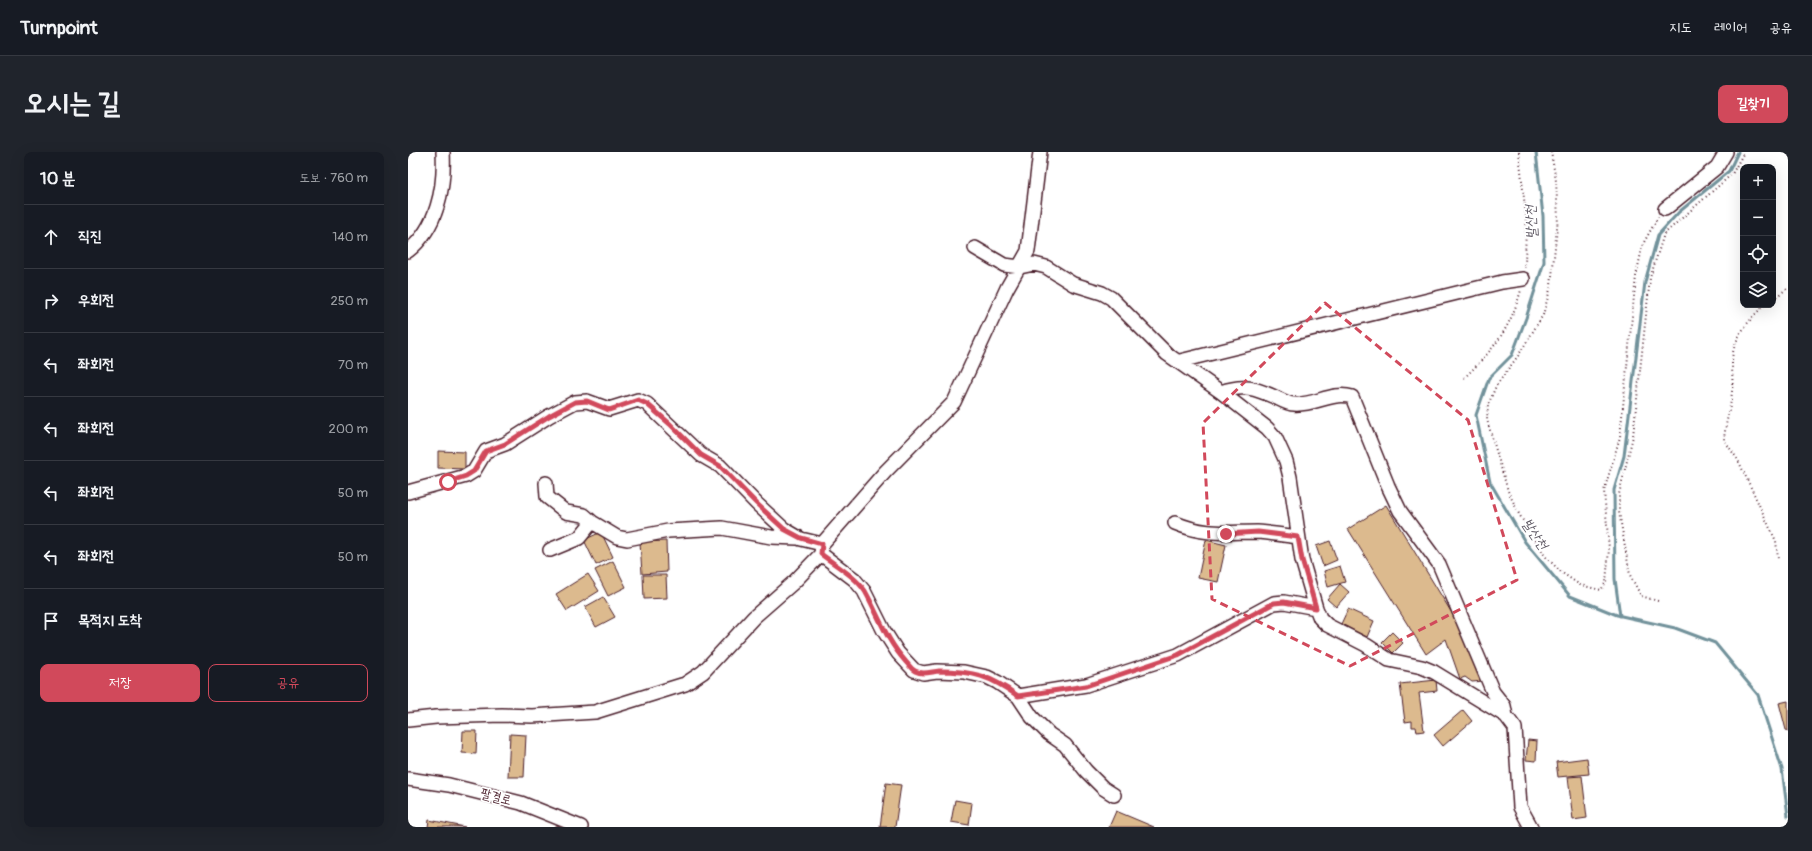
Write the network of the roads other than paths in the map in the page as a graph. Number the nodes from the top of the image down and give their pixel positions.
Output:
1 (443, 152) edge
2 (1040, 152) edge
3 (1726, 152) edge
4 (1665, 209) road end
5 (975, 248) dead end
6 (408, 251) edge
7 (1020, 267) junction
8 (1523, 278) dead end
9 (1180, 361) junction
10 (1220, 392) junction
11 (546, 484) dead end
12 (408, 492) edge
13 (592, 522) junction
14 (1175, 523) dead end
15 (1298, 537) junction
16 (801, 538) junction
17 (822, 549) junction
18 (550, 550) dead end
19 (1316, 608) junction
20 (1018, 696) junction
21 (1506, 716) junction
22 (408, 720) edge
23 (408, 779) edge
24 (1114, 795) dead end
25 (581, 827) edge
26 (1531, 827) edge

1 - 6 street
2 - 7 street
3 - 4 street
5 - 7 street
7 - 9 street
7 - 17 street
8 - 9 street
9 - 10 street
10 - 15 street
10 - 21 street
11 - 13 street
12 - 16 street
13 - 16 street
13 - 18 street
14 - 15 street
15 - 19 street
16 - 17 street
17 - 20 street
17 - 22 street
19 - 20 street
19 - 21 street
20 - 24 street
21 - 26 street
23 - 25 street, 팔결로

